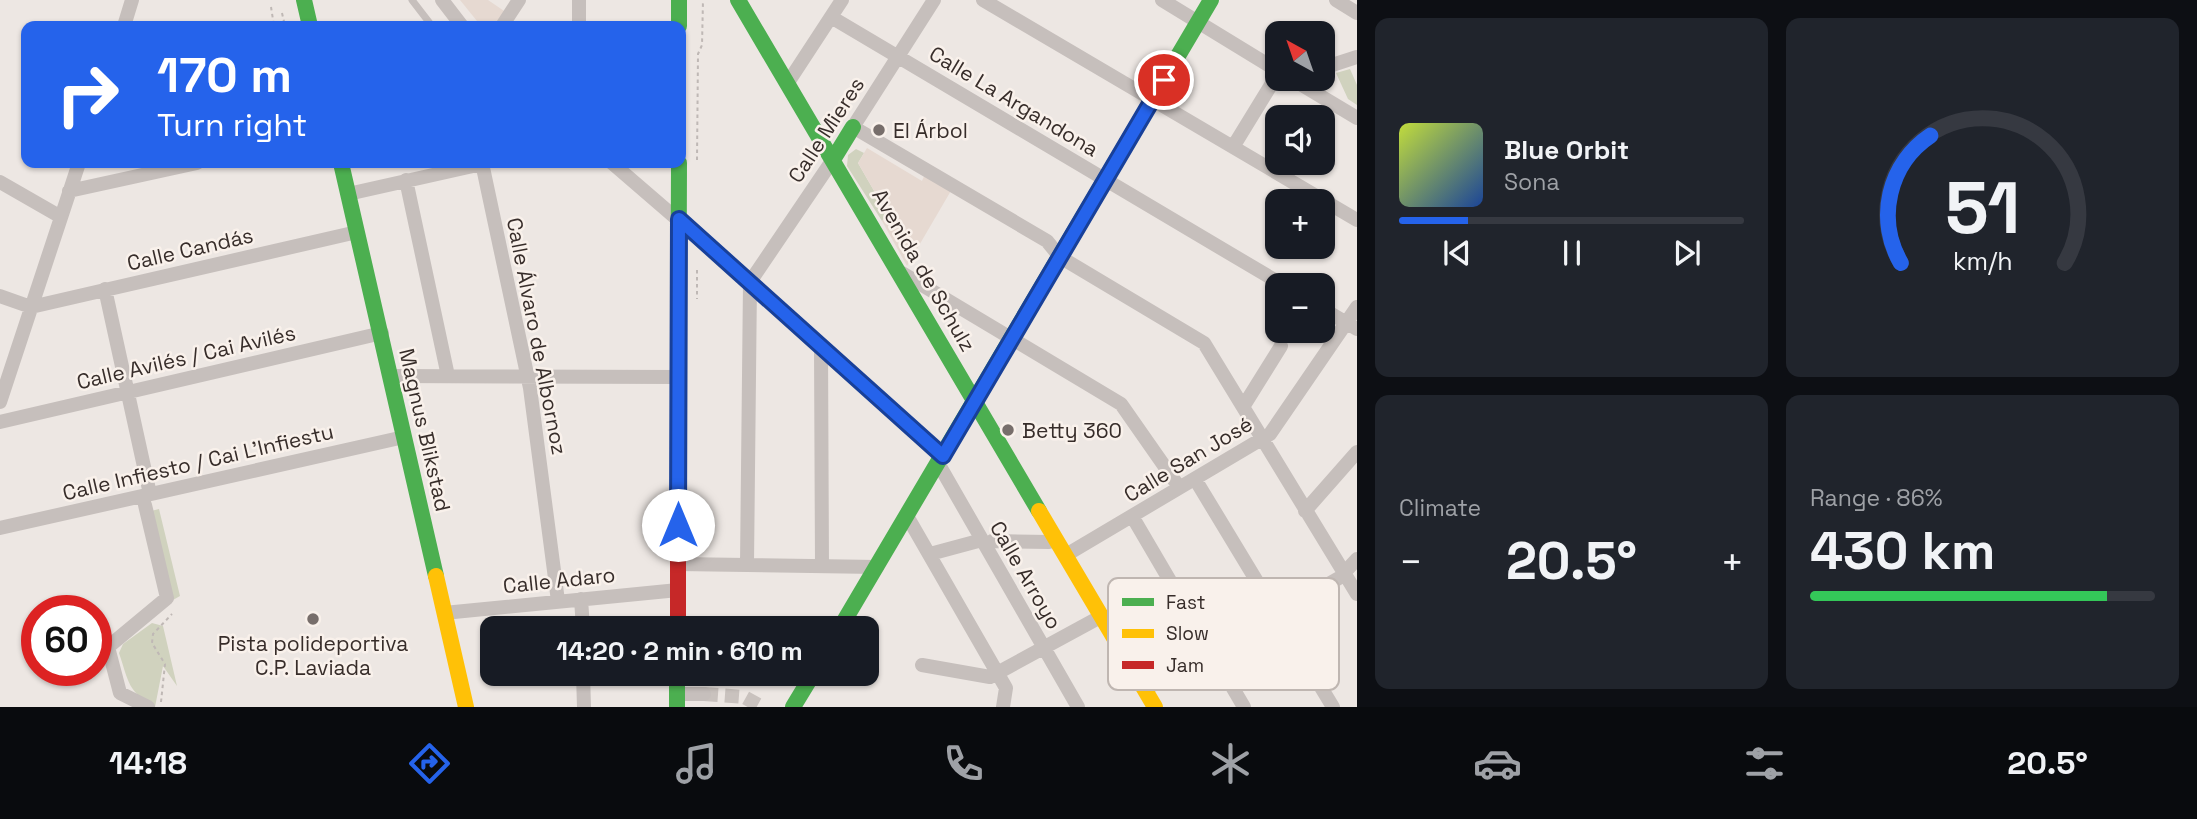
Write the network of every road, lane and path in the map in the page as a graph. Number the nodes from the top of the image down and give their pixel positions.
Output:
1 (132, 0) edge
2 (304, 0) edge
3 (412, 0) edge
4 (442, 0) edge
5 (519, 0) edge
6 (579, 0) edge
7 (679, 0) edge
8 (738, 0) edge
9 (842, 0) edge
10 (934, 0) edge
11 (983, 0) edge
12 (1162, 0) edge
13 (1211, 0) edge
14 (1336, 0) edge
15 (271, 7) dead end
16 (1357, 12) edge
17 (282, 13) dead end
18 (831, 17) junction
19 (126, 21) edge
20 (273, 21) edge
21 (284, 21) edge
22 (309, 21) edge
23 (428, 21) edge
24 (459, 21) edge
25 (505, 21) edge
26 (579, 21) edge
27 (679, 21) edge
28 (1199, 22) junction
29 (898, 57) junction
30 (1357, 57) edge
31 (1265, 63) edge
32 (1335, 64) edge
33 (789, 81) junction
34 (1267, 91) edge
35 (1311, 91) edge
36 (1153, 99) junction
37 (1357, 118) edge
38 (853, 127) junction
39 (1233, 147) junction
40 (834, 158) junction
41 (77, 168) edge
42 (174, 168) edge
43 (342, 168) edge
44 (460, 168) edge
45 (483, 168) edge
46 (618, 168) edge
47 (679, 168) edge
48 (1105, 179) junction
49 (406, 180) junction
50 (0, 182) edge
51 (69, 191) junction
52 (348, 194) junction
53 (61, 217) junction
54 (679, 219) junction
55 (1357, 220) edge
56 (357, 232) junction
57 (1060, 257) junction
58 (901, 273) junction
59 (1265, 274) edge
60 (750, 282) junction
61 (105, 289) junction
62 (0, 296) edge
63 (31, 307) junction
64 (1357, 307) edge
65 (1335, 316) edge
66 (1352, 326) edge
67 (382, 333) junction
68 (1011, 340) junction
69 (1281, 346) dead end
70 (821, 347) junction
71 (391, 376) junction
72 (448, 376) junction
73 (528, 376) junction
74 (678, 377) junction
75 (127, 393) junction
76 (975, 401) junction
77 (0, 402) edge
78 (1243, 407) junction
79 (0, 422) edge
80 (404, 437) junction
81 (1263, 439) junction
82 (1357, 452) edge
83 (941, 460) junction
84 (1195, 479) junction
85 (1179, 487) junction
86 (147, 500) junction
87 (1305, 510) junction
88 (907, 516) junction
89 (1132, 516) junction
90 (0, 528) edge
91 (987, 541) junction
92 (1049, 542) dead end
93 (930, 554) junction
94 (1066, 555) junction
95 (1357, 559) edge
96 (678, 564) junction
97 (747, 564) junction
98 (821, 566) junction
99 (877, 567) junction
100 (1342, 576) junction
101 (1168, 578) edge
102 (1255, 578) edge
103 (1339, 578) edge
104 (678, 590) junction
105 (1357, 594) edge
106 (581, 599) junction
107 (558, 601) junction
108 (444, 613) junction
109 (172, 614) dead end
110 (582, 616) edge
111 (677, 616) edge
112 (847, 616) edge
113 (1102, 616) junction
114 (1108, 626) edge
115 (1044, 649) junction
116 (922, 665) dead end
117 (998, 674) junction
118 (583, 686) edge
119 (806, 686) edge
120 (1146, 690) edge
121 (1234, 690) edge
122 (1323, 690) edge
123 (704, 694) tunnel mouth
124 (677, 701) edge
125 (148, 707) edge
126 (161, 707) edge
127 (466, 707) edge
128 (584, 707) edge
129 (793, 707) edge
130 (1003, 707) edge
131 (1078, 707) edge
132 (1156, 707) edge
133 (1244, 707) edge
134 (1333, 707) edge

1 - 19 street
2 - 22 street
3 - 23 lane
4 - 24 street
5 - 25 street
6 - 26 street
7 - 27 street
8 - 33 street, Avenida de Schulz
9 - 18 street
10 - 29 street, Calle Mieres
11 - 36 street
12 - 28 street
13 - 28 street
14 - 16 street
15 - 20 path
17 - 21 path
18 - 29 street, Calle La Argandona
18 - 33 street
28 - 31 street
28 - 36 street
29 - 38 street, Calle Mieres
29 - 48 street, Calle La Argandona
30 - 32 street
33 - 40 street, Avenida de Schulz
34 - 39 street
35 - 37 street
36 - 39 street
36 - 48 street
38 - 40 street, Calle Mieres
38 - 57 street
39 - 55 street
40 - 58 street, Avenida de Schulz
40 - 60 street, Calle Mieres
41 - 51 street
42 - 51 street
43 - 52 street, Magnus Blikstad
44 - 49 street
45 - 73 street, Calle Álvaro de Albornoz
46 - 54 street, Calle Arroyo
47 - 54 street
48 - 57 street
48 - 59 street, Calle La Argandona
49 - 52 street
49 - 72 street
50 - 53 street
51 - 53 street
52 - 56 street, Magnus Blikstad
53 - 63 street
54 - 60 street, Calle Arroyo
54 - 74 street
56 - 61 street, Calle Candás
56 - 67 street, Magnus Blikstad
57 - 68 street
57 - 78 street
58 - 68 street
58 - 76 street, Avenida de Schulz
60 - 70 street, Calle Arroyo
60 - 97 street
61 - 63 street, Calle Candás
61 - 75 street
62 - 63 street
63 - 77 street
64 - 66 street, Calle San José
65 - 66 street
66 - 81 street, Calle San José
67 - 71 street, Magnus Blikstad
67 - 75 street, Calle Avilés / Cai Avilés
68 - 76 street
68 - 85 street
69 - 78 street
70 - 83 street, Calle Arroyo
70 - 98 street
71 - 72 street
71 - 80 street, Magnus Blikstad
72 - 73 street
73 - 74 street
73 - 107 street, Calle Álvaro de Albornoz
74 - 96 street
75 - 79 street, Calle Avilés / Cai Avilés
75 - 86 street
76 - 83 street
76 - 94 street, Avenida de Schulz
78 - 81 street
80 - 86 street, Calle Infiesto / Cai L'Infiestu
80 - 108 street, Magnus Blikstad
81 - 84 street, Calle San José
81 - 87 street
82 - 87 street
83 - 88 street
83 - 91 street, Calle Arroyo
84 - 85 street, Calle San José
84 - 102 street
85 - 89 street, Calle San José
86 - 90 street, Calle Infiesto / Cai L'Infiestu
86 - 125 street
87 - 100 street
88 - 93 street
88 - 99 street
89 - 94 street, Calle San José
89 - 101 street
91 - 92 street
91 - 93 street
91 - 115 street, Calle Arroyo
93 - 117 street
94 - 113 street, Avenida de Schulz
95 - 100 street
96 - 97 street
96 - 104 street
97 - 98 street
98 - 99 street
99 - 112 street
100 - 103 street
100 - 105 street
104 - 106 street, Calle Adaro
104 - 111 street
106 - 107 street, Calle Adaro
106 - 110 street
107 - 108 street, Calle Adaro
108 - 127 street, Magnus Blikstad
109 - 126 path
113 - 114 street, Avenida de Schulz
113 - 115 street
115 - 117 street
115 - 131 street, Calle Arroyo
116 - 117 street
117 - 130 street
118 - 128 street
119 - 129 street
120 - 132 street, Avenida de Schulz
121 - 133 street
122 - 134 street
123 - 124 street

